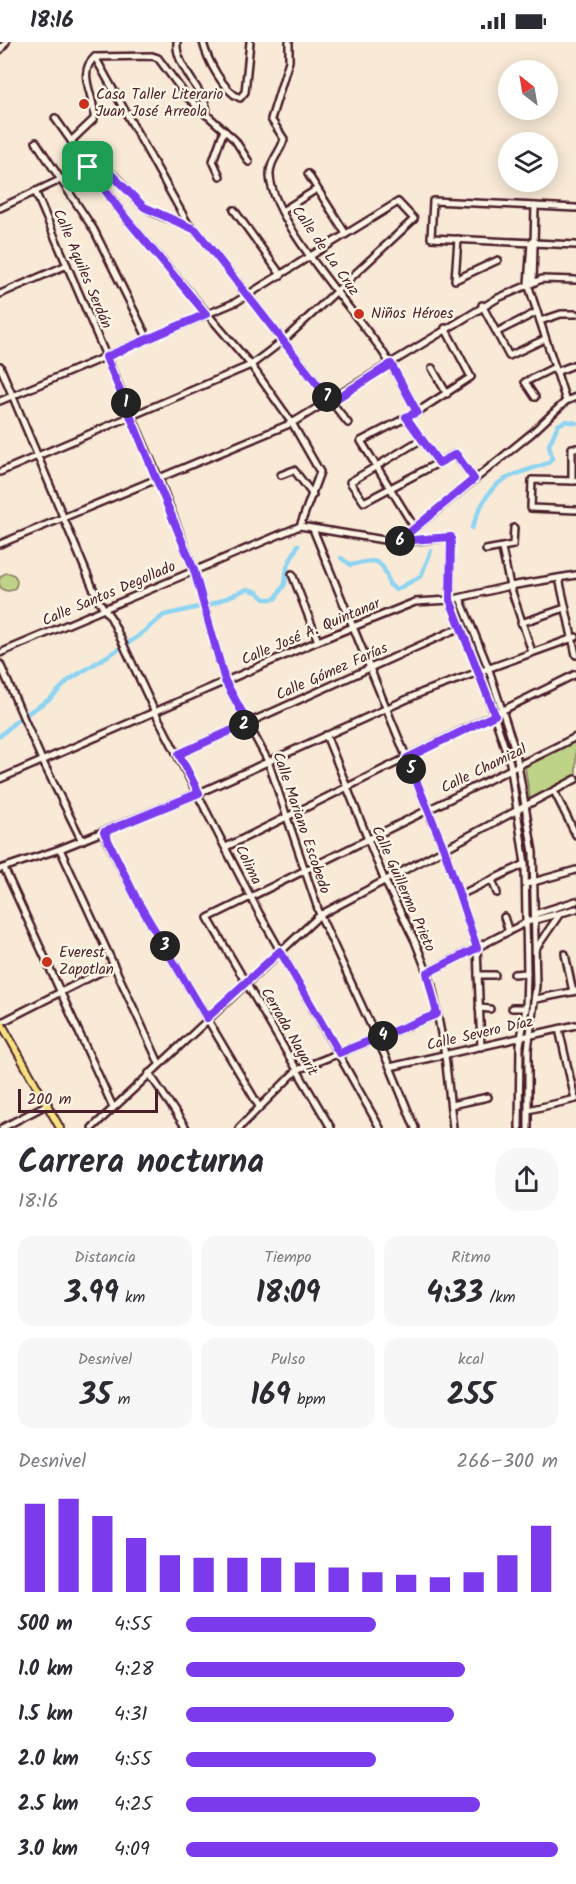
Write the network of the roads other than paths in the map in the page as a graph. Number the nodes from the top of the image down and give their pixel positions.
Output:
1 (177, 42) edge
2 (203, 42) edge
3 (250, 42) edge
4 (289, 42) edge
5 (95, 57) junction
6 (206, 116) junction
7 (55, 118) dead end
8 (224, 130) junction
9 (71, 141) junction
10 (36, 142) dead end
11 (249, 162) dead end
12 (88, 167) junction
13 (308, 174) dead end
14 (220, 176) dead end
15 (61, 179) junction
16 (317, 189) junction
17 (35, 191) junction
18 (535, 206) junction
19 (0, 208) edge
20 (576, 208) edge
21 (234, 210) dead end
22 (282, 211) junction
23 (188, 224) junction
24 (345, 234) junction
25 (458, 239) junction
26 (534, 242) junction
27 (576, 245) edge
28 (310, 256) junction
29 (498, 260) dead end
30 (67, 265) junction
31 (281, 275) junction
32 (576, 280) edge
33 (531, 285) junction
34 (337, 292) junction
35 (0, 294) edge
36 (247, 295) junction
37 (482, 305) junction
38 (537, 312) junction
39 (206, 314) junction
40 (576, 314) edge
41 (540, 321) junction
42 (445, 328) junction
43 (496, 332) junction
44 (148, 339) junction
45 (545, 339) junction
46 (284, 340) junction
47 (106, 357) junction
48 (391, 364) junction
49 (576, 364) edge
50 (251, 365) junction
51 (0, 366) edge
52 (432, 368) dead end
53 (556, 370) junction
54 (447, 394) junction
55 (13, 396) junction
56 (535, 397) dead end
57 (576, 397) edge
58 (0, 401) edge
59 (566, 401) junction
60 (331, 402) junction
61 (417, 412) junction
62 (131, 416) junction
63 (406, 417) junction
64 (292, 423) junction
65 (348, 423) dead end
66 (422, 439) junction
67 (574, 448) edge
68 (38, 456) junction
69 (439, 463) junction
70 (376, 466) junction
71 (0, 472) edge
72 (281, 475) dead end
73 (159, 479) junction
74 (474, 479) junction
75 (574, 481) edge
76 (390, 490) junction
77 (313, 495) junction
78 (576, 510) edge
79 (64, 517) junction
80 (411, 522) dead end
81 (300, 526) junction
82 (514, 528) dead end
83 (313, 529) junction
84 (399, 541) junction
85 (0, 544) edge
86 (502, 549) junction
87 (486, 550) dead end
88 (194, 570) junction
89 (292, 574) dead end
90 (576, 575) edge
91 (559, 578) junction
92 (510, 586) junction
93 (460, 598) junction
94 (450, 600) junction
95 (103, 608) junction
96 (565, 608) junction
97 (521, 623) junction
98 (353, 626) junction
99 (461, 627) junction
100 (574, 638) edge
101 (318, 641) junction
102 (532, 652) junction
103 (0, 653) edge
104 (576, 655) edge
105 (0, 664) edge
106 (488, 667) junction
107 (370, 668) junction
108 (479, 670) junction
109 (576, 674) edge
110 (225, 681) junction
111 (386, 707) junction
112 (503, 711) junction
113 (155, 712) junction
114 (495, 715) junction
115 (248, 723) junction
116 (326, 735) junction
117 (576, 737) edge
118 (179, 754) junction
119 (407, 758) junction
120 (42, 760) junction
121 (268, 761) junction
122 (520, 765) junction
123 (511, 769) junction
124 (0, 779) edge
125 (576, 779) edge
126 (348, 788) junction
127 (554, 791) junction
128 (199, 793) junction
129 (526, 806) junction
130 (428, 809) junction
131 (518, 810) junction
132 (288, 816) junction
133 (104, 832) junction
134 (576, 835) edge
135 (367, 838) junction
136 (82, 841) junction
137 (226, 847) junction
138 (60, 849) junction
139 (444, 849) junction
140 (525, 864) junction
141 (2, 869) edge
142 (305, 869) junction
143 (576, 870) edge
144 (384, 879) junction
145 (492, 880) junction
146 (535, 882) junction
147 (526, 884) junction
148 (497, 893) dead end
149 (460, 895) junction
150 (250, 896) junction
151 (576, 902) edge
152 (576, 909) edge
153 (559, 914) junction
154 (320, 915) junction
155 (504, 917) dead end
156 (536, 917) junction
157 (208, 918) joint
158 (527, 919) junction
159 (509, 932) junction
160 (477, 948) junction
161 (536, 948) junction
162 (280, 951) junction
163 (565, 954) dead end
164 (112, 966) junction
165 (427, 973) junction
166 (514, 974) dead end
167 (527, 974) junction
168 (478, 975) junction
169 (495, 975) dead end
170 (246, 982) junction
171 (61, 992) junction
172 (574, 992) edge
173 (536, 999) junction
174 (479, 1008) junction
175 (512, 1008) dead end
176 (526, 1008) junction
177 (490, 1009) dead end
178 (437, 1014) junction
179 (525, 1017) junction
180 (533, 1017) junction
181 (207, 1018) junction
182 (0, 1022) edge
183 (576, 1025) edge
184 (559, 1029) junction
185 (529, 1035) junction
186 (377, 1038) junction
187 (521, 1038) junction
188 (481, 1047) junction
189 (339, 1053) junction
190 (445, 1055) junction
191 (576, 1062) edge
192 (159, 1063) junction
193 (568, 1064) junction
194 (390, 1067) junction
195 (297, 1070) junction
196 (149, 1073) junction
197 (488, 1097) dead end
198 (576, 1099) edge
199 (48, 1104) junction
200 (452, 1105) junction
201 (113, 1107) junction
202 (260, 1108) junction
203 (528, 1110) junction
204 (180, 1125) edge
205 (2, 1128) edge
206 (60, 1128) edge
207 (92, 1128) edge
208 (186, 1128) edge
209 (239, 1128) edge
210 (332, 1128) edge
211 (380, 1128) edge
212 (415, 1128) edge
213 (453, 1128) edge
214 (519, 1128) edge
215 (528, 1128) edge

1 - 6 street
2 - 3 street
4 - 22 street, Calle de La Cruz
5 - 6 street
5 - 9 street
5 - 23 street
6 - 8 street
7 - 9 street
8 - 11 street
8 - 14 street
9 - 12 street
10 - 15 street
12 - 15 street
12 - 23 street
12 - 39 street
13 - 16 street
15 - 17 street
15 - 44 street
16 - 22 street
16 - 24 street
17 - 19 street
17 - 30 street, Calle Aquiles Serdán
18 - 20 street
18 - 25 street
18 - 26 street
21 - 31 street
22 - 28 street, Calle de La Cruz
23 - 36 street
24 - 28 street
24 - 34 street
25 - 26 street
25 - 29 street
26 - 27 street
26 - 33 street
28 - 31 street
28 - 34 street, Calle de La Cruz
30 - 35 street
30 - 47 street, Calle Aquiles Serdán
31 - 36 street
32 - 33 street
33 - 37 street
33 - 38 street
34 - 46 street
34 - 48 street, Calle de La Cruz
36 - 39 street
36 - 46 street
37 - 42 street
37 - 43 street
38 - 41 street
38 - 43 street
39 - 44 street
39 - 50 street
40 - 41 street
41 - 45 street
42 - 48 street
42 - 54 street
43 - 45 street
44 - 47 street
45 - 53 street
46 - 50 street
46 - 60 street
47 - 55 street
47 - 62 street, Calle Mariano Escobedo
48 - 60 street
48 - 61 street, Calle de La Cruz
49 - 53 street
50 - 62 street
50 - 64 street
51 - 55 street, Colima
52 - 54 street
53 - 56 street
53 - 59 street
54 - 61 street
55 - 58 street
55 - 68 street, Colima
57 - 59 street
59 - 74 street
60 - 64 street
60 - 65 street
61 - 63 street
62 - 68 street
62 - 73 street, Calle Mariano Escobedo
63 - 66 street
63 - 70 street
64 - 73 street
64 - 77 street
66 - 69 street
66 - 70 street
67 - 75 street
68 - 71 street
68 - 79 street, Colima
69 - 74 street
69 - 76 street
70 - 76 street
70 - 76 street
72 - 77 street
73 - 79 street
73 - 88 street, Calle Mariano Escobedo
74 - 84 street
75 - 78 street
76 - 80 street
77 - 81 street
79 - 85 street
79 - 95 street, Colima
81 - 83 street
81 - 88 street, Calle Santos Degollado
82 - 86 street
83 - 84 street
83 - 98 street
84 - 94 street
86 - 87 street
86 - 92 street
88 - 95 street, Calle Santos Degollado
88 - 110 street, Calle Mariano Escobedo
89 - 101 street
90 - 91 street, Calle José A. Quintanar
91 - 92 street, Calle José A. Quintanar
91 - 96 street
92 - 93 street, Calle José A. Quintanar
92 - 97 street
93 - 94 street, Calle José A. Quintanar
93 - 106 street
94 - 98 street, Calle José A. Quintanar
94 - 99 street
95 - 103 street, Calle Santos Degollado
95 - 113 street, Colima
96 - 97 street
96 - 100 street
97 - 102 street
98 - 101 street, Calle José A. Quintanar
98 - 107 street
99 - 107 street, Calle Gómez Farías
99 - 108 street
100 - 102 street
100 - 104 street
101 - 110 street, Calle José A. Quintanar
102 - 106 street
105 - 120 street
106 - 108 street
106 - 112 street
107 - 111 street
107 - 115 street, Calle Gómez Farías
108 - 111 street
108 - 114 street
109 - 112 street
110 - 113 street, Calle José A. Quintanar
110 - 115 street, Calle Mariano Escobedo
111 - 116 street
111 - 119 street
112 - 114 street
112 - 122 street
113 - 118 street, Colima
113 - 120 street, Calle José A. Quintanar
114 - 119 street
114 - 123 street
115 - 118 street, Calle Gómez Farías
115 - 121 street, Calle Mariano Escobedo
116 - 121 street
116 - 126 street, Calle Guillermo Prieto
117 - 122 street, Calle Chamizal
118 - 128 street, Colima
119 - 126 street
119 - 130 street
120 - 124 street, Calle José A. Quintanar
120 - 136 street
121 - 128 street
121 - 132 street, Calle Mariano Escobedo
122 - 123 street, Calle Chamizal
122 - 129 street
123 - 130 street, Calle Chamizal
123 - 131 street
125 - 127 street
126 - 132 street
126 - 135 street, Calle Guillermo Prieto
127 - 129 street
127 - 134 street
128 - 133 street
128 - 137 street, Colima
129 - 131 street
129 - 146 street
130 - 135 street, Calle Chamizal
130 - 139 street
131 - 139 street
131 - 140 street
132 - 137 street
132 - 142 street, Calle Mariano Escobedo
133 - 136 street
133 - 181 street
135 - 142 street, Calle Chamizal
135 - 144 street, Calle Guillermo Prieto
136 - 138 street
137 - 150 street, Colima
138 - 141 street
138 - 164 street
139 - 144 street
139 - 149 street
140 - 145 street
140 - 147 street
141 - 171 street
142 - 150 street, Calle Chamizal
142 - 154 street, Calle Mariano Escobedo
143 - 146 street
144 - 154 street
144 - 165 street, Calle Guillermo Prieto
145 - 148 street
145 - 149 street
146 - 147 street
146 - 156 street
147 - 158 street
149 - 160 street
150 - 157 street, Calle Chamizal
150 - 162 street, Colima
151 - 156 street
152 - 153 street
153 - 156 street
153 - 161 street
154 - 162 street
154 - 186 street, Calle Mariano Escobedo
155 - 159 street
156 - 158 street
156 - 161 street
157 - 170 street, Cerrada Nayarit
158 - 159 street
158 - 167 street
159 - 160 street
160 - 165 street
160 - 168 street
161 - 173 street
162 - 170 street
162 - 189 street, Colima
163 - 172 street
164 - 171 street
164 - 192 street
165 - 178 street, Calle Guillermo Prieto
166 - 167 street
167 - 176 street
168 - 169 street
168 - 174 street
170 - 181 street
170 - 195 street, Cerrada Nayarit
171 - 182 street
171 - 201 street
172 - 173 street
173 - 180 street
174 - 177 street
174 - 188 street
175 - 176 street
176 - 179 street
178 - 186 street
178 - 190 street, Calle Guillermo Prieto
179 - 180 street
179 - 187 street
180 - 185 street
181 - 192 street
181 - 202 street
182 - 199 main road
183 - 184 street, Calle Severo Díaz
184 - 185 street, Calle Severo Díaz
184 - 193 street
185 - 187 street, Calle Severo Díaz
185 - 203 street
186 - 189 street
186 - 194 street, Calle Mariano Escobedo
187 - 188 street, Calle Severo Díaz
187 - 214 street
188 - 190 street, Calle Severo Díaz
189 - 195 street
189 - 211 street, Colima
190 - 194 street, Calle Severo Díaz
190 - 200 street, Calle Guillermo Prieto
191 - 193 street
192 - 196 street
193 - 198 street
194 - 212 street, Calle Mariano Escobedo
195 - 202 street
195 - 210 street, Cerrada Nayarit
196 - 201 street
196 - 204 street
197 - 200 street
198 - 203 street
199 - 205 street
199 - 206 main road
200 - 213 street, Calle Guillermo Prieto
201 - 207 street
202 - 209 street
203 - 215 street
204 - 208 street

